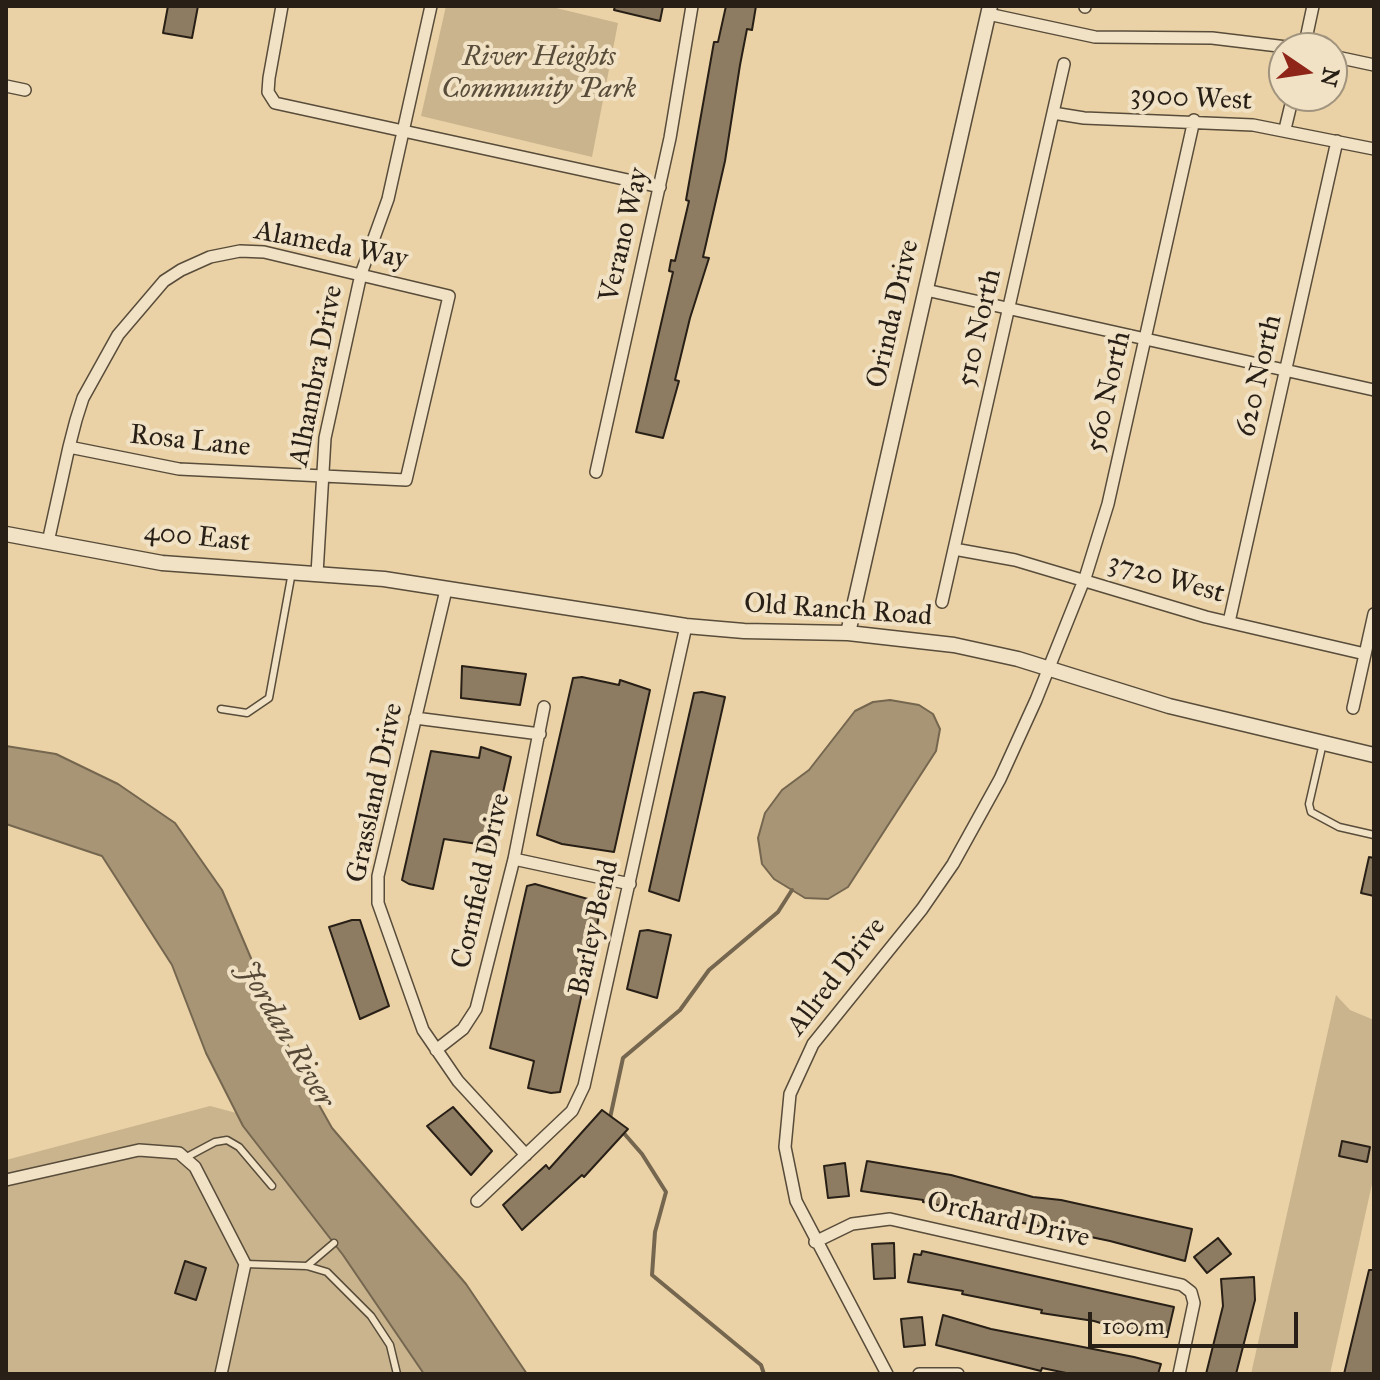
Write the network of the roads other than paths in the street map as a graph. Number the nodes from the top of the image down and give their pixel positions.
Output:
1 (282, 6) edge
2 (431, 6) edge
3 (692, 6) edge
4 (1313, 6) edge
5 (989, 10) edge
6 (1307, 32) edge
7 (1268, 45) edge
8 (1348, 59) edge
9 (1064, 64) dead end
10 (1374, 65) edge
11 (6, 86) edge
12 (25, 90) dead end
13 (1289, 112) edge
14 (1053, 113) junction
15 (1194, 120) junction
16 (403, 129) junction
17 (1285, 129) junction
18 (1337, 141) junction
19 (1374, 149) edge
20 (660, 187) junction
21 (361, 274) junction
22 (926, 290) junction
23 (449, 296) joint
24 (1009, 308) junction
25 (1146, 339) junction
26 (1285, 371) junction
27 (1374, 390) edge
28 (69, 447) junction
29 (596, 472) dead end
30 (320, 477) junction
31 (6, 534) edge
32 (48, 542) junction
33 (954, 549) junction
34 (292, 572) junction
35 (317, 574) junction
36 (384, 579) joint
37 (1084, 580) junction
38 (446, 590) junction
39 (942, 602) dead end
40 (1374, 614) edge
41 (1229, 622) junction
42 (686, 626) junction
43 (848, 633) junction
44 (1365, 654) junction
45 (1049, 668) junction
46 (544, 707) dead end
47 (1353, 708) dead end
48 (221, 709) dead end
49 (415, 718) junction
50 (540, 734) junction
51 (1323, 743) junction
52 (1374, 755) edge
53 (1374, 835) edge
54 (514, 859) junction
55 (630, 884) junction
56 (436, 1050) junction
57 (526, 1155) junction
58 (185, 1158) junction
59 (6, 1180) edge
60 (272, 1186) dead end
61 (477, 1201) dead end
62 (815, 1242) junction
63 (334, 1243) dead end
64 (245, 1264) junction
65 (307, 1266) junction
66 (221, 1374) edge
67 (397, 1374) edge
68 (887, 1374) edge
69 (919, 1374) edge
70 (958, 1374) edge
71 (1179, 1374) edge

1 - 16 street
2 - 16 street, Alhambra Drive
3 - 20 street, Verano Way
4 - 6 street
5 - 7 street
5 - 22 street, Orinda Drive
8 - 10 street
9 - 14 street, 510 North
11 - 12 street
13 - 17 street
14 - 15 street, 3900 West
14 - 24 street, 510 North
15 - 17 street, 3900 West
15 - 25 street, 560 North
16 - 20 street
16 - 21 street, Alhambra Drive
17 - 18 street, 3900 West
18 - 19 street, 3900 West
18 - 26 street, 620 North
20 - 29 street, Verano Way
21 - 23 street, Alameda Way
21 - 28 street, Alameda Way
21 - 30 street, Alhambra Drive
22 - 24 street
22 - 43 street, Orinda Drive
23 - 30 street, Rosa Lane
24 - 25 street
24 - 33 street, 510 North
25 - 26 street
25 - 37 street, 560 North
26 - 27 street
26 - 41 street, 620 North
28 - 30 street, Rosa Lane
28 - 32 street, Alameda Way
30 - 35 street, Alhambra Drive
31 - 32 street, 400 East
32 - 34 street, 400 East
33 - 37 street, 3720 West
33 - 39 street, 510 North
34 - 35 street, 400 East
34 - 48 lane
35 - 36 street, 400 East
36 - 38 street, Old Ranch Road
37 - 41 street, 3720 West
37 - 45 street, 560 North
38 - 42 street, Old Ranch Road
38 - 49 street, Grassland Drive
40 - 44 street
41 - 44 street, 3720 West
42 - 43 street, Old Ranch Road
42 - 55 street, Barley Bend
43 - 45 street, Old Ranch Road
44 - 47 street
45 - 51 street, Old Ranch Road
45 - 62 street, Allred Drive
46 - 50 street, Cornfield Drive
49 - 50 street
49 - 56 street, Grassland Drive
50 - 54 street, Cornfield Drive
51 - 52 street, Old Ranch Road
51 - 53 lane
54 - 55 street
54 - 56 street, Cornfield Drive
55 - 57 street, Barley Bend
56 - 57 street, Grassland Drive
57 - 61 street, Barley Bend
58 - 59 street
58 - 60 lane
58 - 64 street
62 - 68 street, Allred Drive
62 - 71 street, Orchard Drive
63 - 65 lane
64 - 65 lane
64 - 66 street
65 - 67 lane
69 - 70 street

